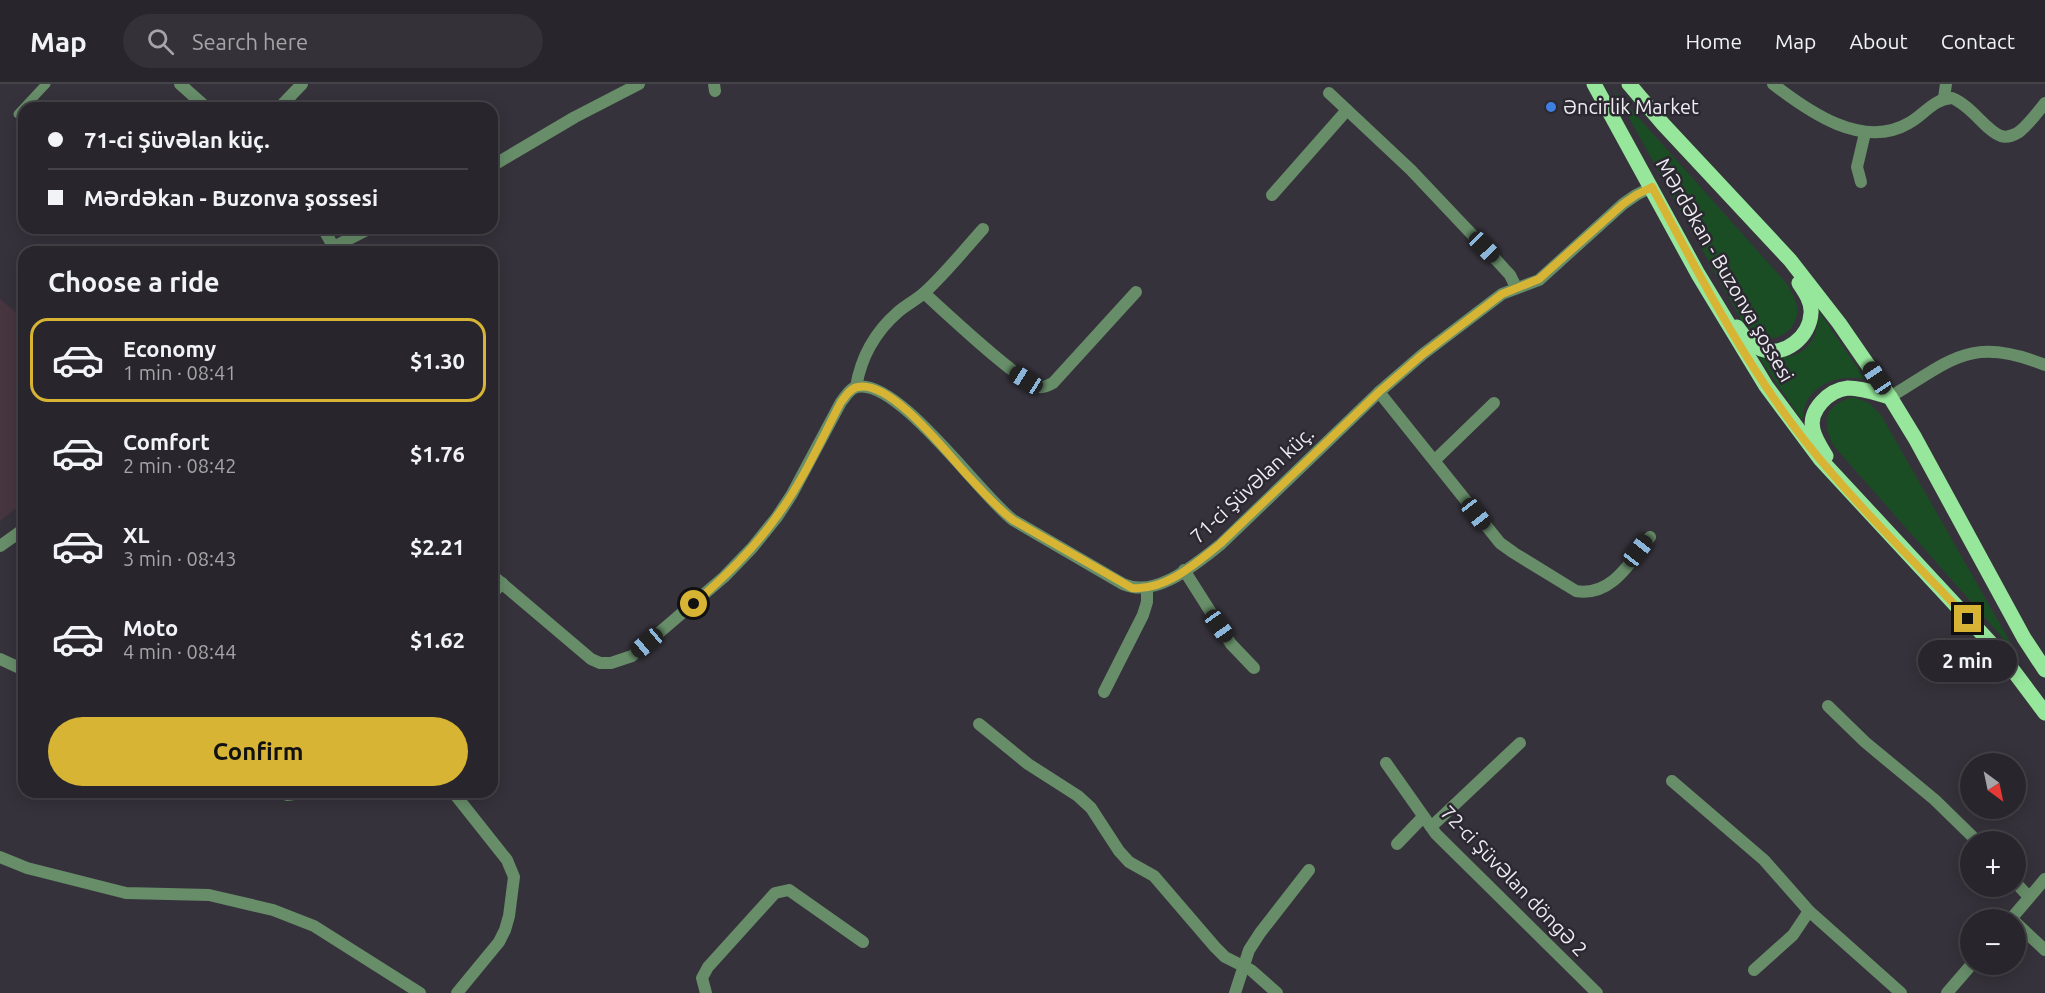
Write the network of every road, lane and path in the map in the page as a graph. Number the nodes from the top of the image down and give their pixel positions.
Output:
1 (46, 84) edge
2 (180, 84) edge
3 (302, 84) edge
4 (639, 84) edge
5 (1594, 84) edge
6 (1629, 84) edge
7 (1773, 84) edge
8 (1946, 84) edge
9 (1329, 93) dead end
10 (1944, 98) junction
11 (29, 102) edge
12 (200, 102) edge
13 (285, 102) edge
14 (2045, 104) edge
15 (1347, 110) junction
16 (1865, 133) junction
17 (498, 162) edge
18 (1861, 182) dead end
19 (1652, 187) junction
20 (1272, 195) dead end
21 (983, 229) dead end
22 (1765, 232) junction
23 (359, 234) edge
24 (334, 246) edge
25 (1698, 274) junction
26 (1516, 287) junction
27 (1136, 292) dead end
28 (924, 293) junction
29 (2045, 365) edge
30 (856, 387) junction
31 (1379, 392) junction
32 (1890, 397) junction
33 (1494, 403) dead end
34 (1435, 460) junction
35 (1843, 486) junction
36 (18, 533) edge
37 (1650, 537) dead end
38 (0, 546) edge
39 (1184, 570) junction
40 (498, 580) edge
41 (1147, 589) junction
42 (0, 659) edge
43 (18, 667) edge
44 (1254, 668) dead end
45 (2045, 670) edge
46 (1104, 692) dead end
47 (1828, 706) dead end
48 (2045, 713) edge
49 (979, 724) dead end
50 (1520, 743) dead end
51 (1386, 763) dead end
52 (1672, 781) dead end
53 (458, 798) edge
54 (1427, 822) junction
55 (1966, 831) edge
56 (1397, 844) dead end
57 (0, 857) edge
58 (1309, 870) dead end
59 (2045, 879) edge
60 (2026, 893) edge
61 (2030, 897) junction
62 (2021, 909) edge
63 (1809, 911) junction
64 (2026, 933) edge
65 (863, 942) dead end
66 (2045, 950) edge
67 (1244, 966) junction
68 (1754, 969) dead end
69 (1963, 975) edge
70 (420, 993) edge
71 (458, 993) edge
72 (706, 993) edge
73 (1235, 993) edge
74 (1277, 993) edge
75 (1597, 993) edge
76 (1901, 993) edge
77 (1947, 993) edge

1 - 11 lane
2 - 12 street
3 - 13 street
4 - 17 street
5 - 19 main road, Mərdəkan - Buzonva şossesi
6 - 22 main road
7 - 16 street
8 - 10 street
9 - 15 street
10 - 14 street
10 - 16 street
15 - 20 street
15 - 26 street
16 - 18 street
19 - 25 main road, Mərdəkan - Buzonva şossesi
19 - 26 street, 71-ci Şüvəlan küç.
21 - 28 street
22 - 25 main road
22 - 32 main road
23 - 24 street
25 - 35 main road, Mərdəkan - Buzonva şossesi
26 - 31 street, 71-ci Şüvəlan küç.
27 - 28 street
28 - 30 street
29 - 32 street
30 - 40 street
30 - 41 street
31 - 34 street
31 - 39 street, 71-ci Şüvəlan küç.
32 - 35 main road
32 - 45 main road
33 - 34 street
34 - 37 street
35 - 48 main road, Mərdəkan - Buzonva şossesi
36 - 38 street
39 - 41 street, 71-ci Şüvəlan küç.
39 - 44 street
41 - 46 street
42 - 43 street
47 - 55 street
49 - 67 street
50 - 54 street
51 - 54 street, 72-ci Şüvəlan döngə 2
52 - 63 street
53 - 71 street
54 - 56 street
54 - 75 street, 72-ci Şüvəlan döngə 2
57 - 70 street
58 - 67 street
59 - 61 street
60 - 61 street
61 - 62 street
63 - 68 street
63 - 76 street
64 - 66 street
65 - 72 street
67 - 73 street
67 - 74 street
69 - 77 street

